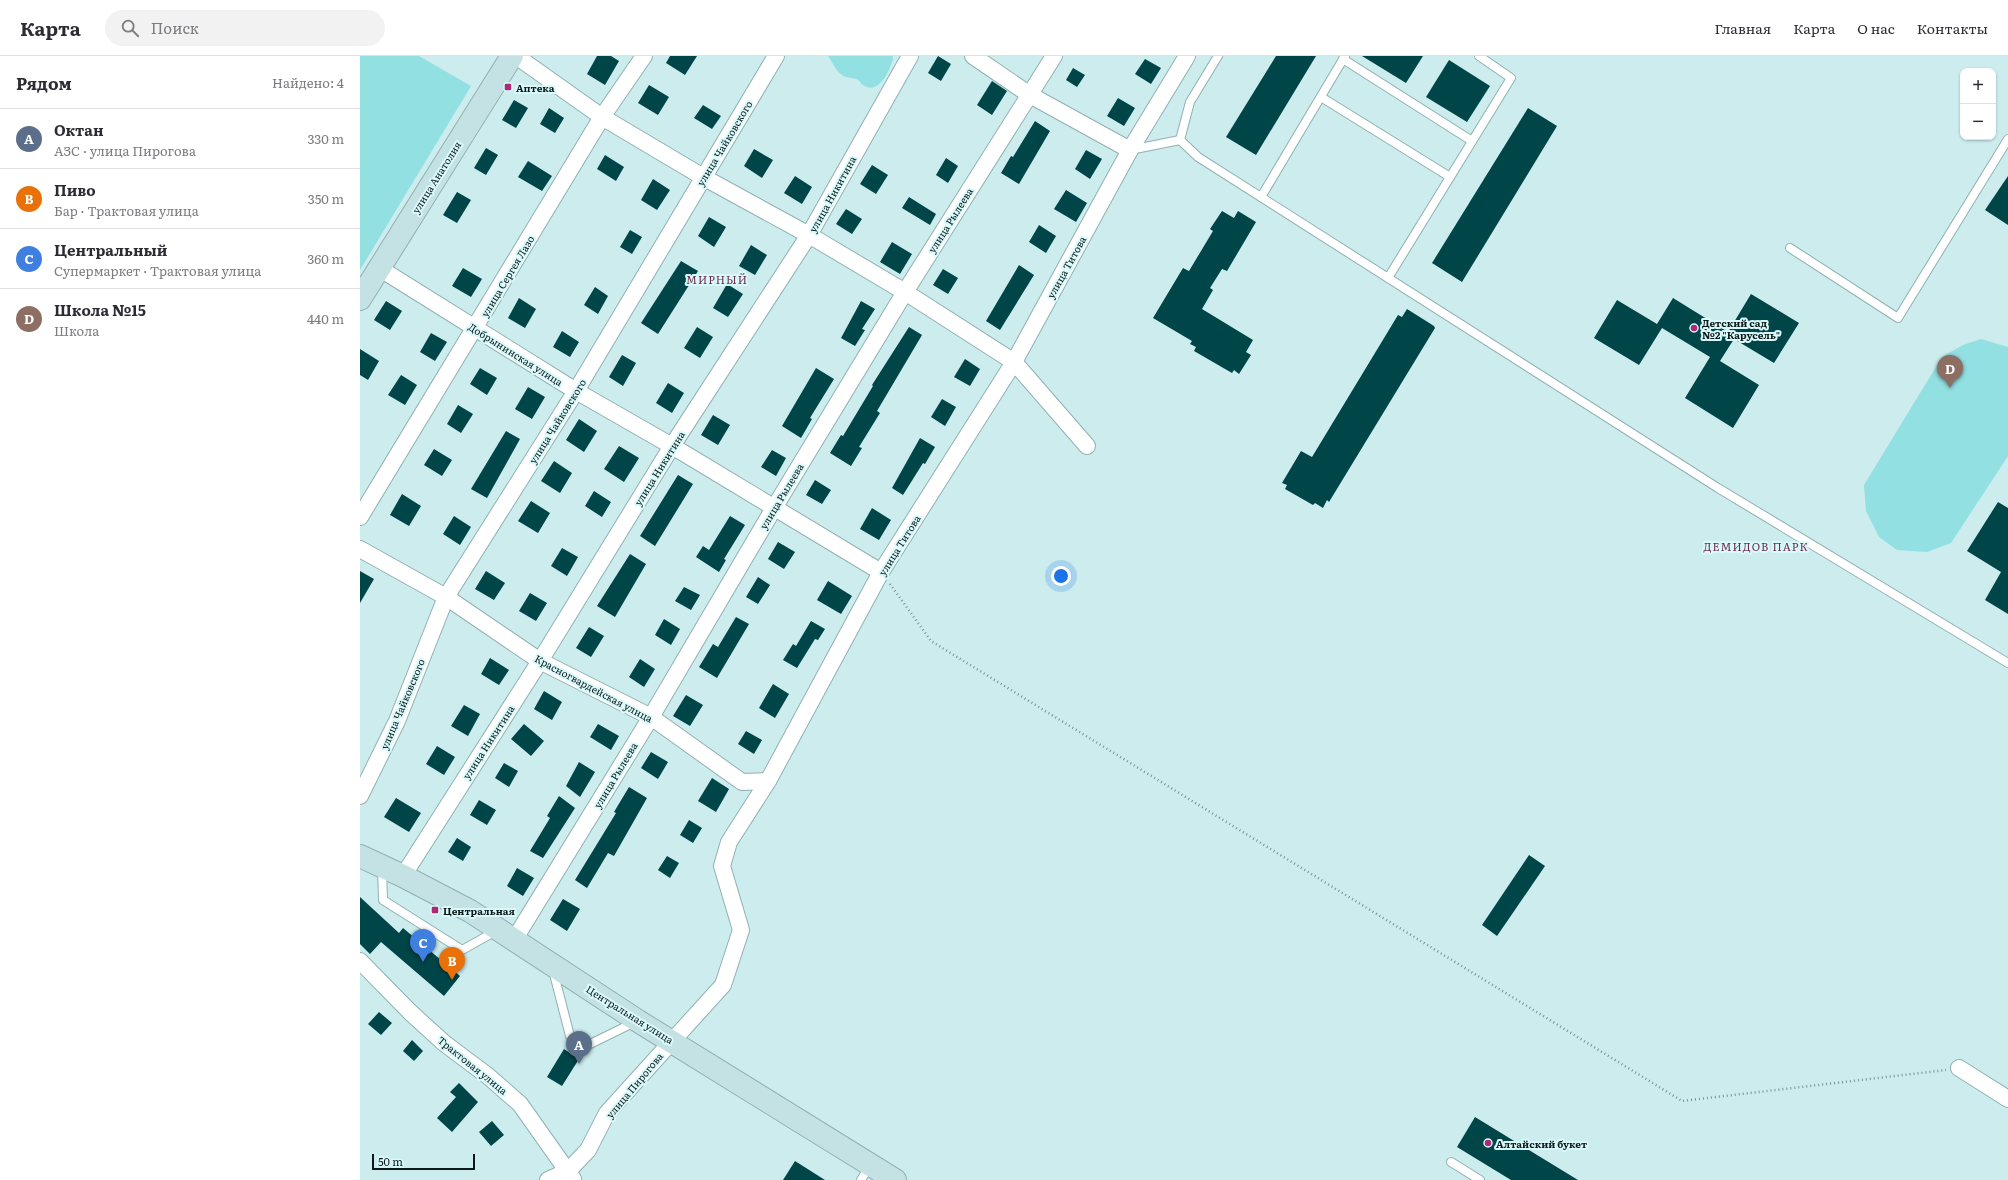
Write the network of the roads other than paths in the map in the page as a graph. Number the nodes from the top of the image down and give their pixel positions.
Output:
1 (512, 56) edge
2 (516, 56) edge
3 (644, 56) edge
4 (776, 56) edge
5 (910, 56) edge
6 (973, 56) edge
7 (1054, 56) edge
8 (1187, 56) edge
9 (1218, 56) edge
10 (1479, 56) edge
11 (1344, 58) edge
12 (1030, 95) junction
13 (1321, 97) junction
14 (602, 117) junction
15 (2008, 139) edge
16 (1180, 140) junction
17 (1472, 141) junction
18 (1130, 150) junction
19 (703, 177) junction
20 (1450, 177) junction
21 (1261, 197) junction
22 (809, 235) junction
23 (1790, 248) dead end
24 (379, 268) junction
25 (1388, 278) junction
26 (905, 292) junction
27 (360, 298) edge
28 (476, 328) junction
29 (1014, 362) junction
30 (576, 391) junction
31 (672, 446) junction
32 (1087, 446) dead end
33 (774, 508) junction
34 (360, 517) edge
35 (360, 548) edge
36 (881, 572) junction
37 (446, 597) junction
38 (540, 661) junction
39 (2008, 663) edge
40 (651, 717) junction
41 (768, 781) junction
42 (360, 796) edge
43 (360, 856) edge
44 (382, 867) junction
45 (403, 876) junction
46 (507, 935) junction
47 (360, 961) edge
48 (552, 964) junction
49 (638, 1021) junction
50 (672, 1041) junction
51 (1959, 1068) road end
52 (2008, 1099) edge
53 (1451, 1162) dead end
54 (866, 1172) edge
55 (571, 1175) edge
56 (548, 1180) edge
57 (895, 1180) edge
58 (1480, 1180) edge

1 - 24 street, улица Анатолия
2 - 14 street
3 - 14 street, улица Сергея Лазо
4 - 19 street, улица Чайковского
5 - 22 street, улица Никитина
6 - 12 street
7 - 12 street, улица Рылеева
8 - 18 street, улица Титова
9 - 16 lane
10 - 17 lane
11 - 13 lane
11 - 17 lane
12 - 18 street
12 - 26 street, улица Рылеева
13 - 20 lane
13 - 21 lane
14 - 19 street
14 - 28 street, улица Сергея Лазо
15 - 23 lane
16 - 18 lane
16 - 21 lane
17 - 20 lane
18 - 29 street, улица Титова
19 - 22 street
19 - 30 street, улица Чайковского
20 - 25 lane
21 - 25 lane
22 - 26 street
22 - 31 street, улица Никитина
24 - 27 street, улица Анатолия
24 - 28 street, Добрынинская улица
25 - 39 lane
26 - 29 street
26 - 33 street, улица Рылеева
28 - 30 street, Добрынинская улица
28 - 34 street, улица Сергея Лазо
29 - 32 street
29 - 36 street, улица Титова
30 - 31 street, Добрынинская улица
30 - 37 street, улица Чайковского
31 - 33 street, Добрынинская улица
31 - 38 street, улица Никитина
33 - 36 street, Добрынинская улица
33 - 40 street, улица Рылеева
35 - 37 street, Красногвардейская улица
36 - 41 street, улица Титова
37 - 38 street, Красногвардейская улица
37 - 42 street, улица Чайковского
38 - 40 street, Красногвардейская улица
38 - 45 street, улица Никитина
40 - 41 street, Красногвардейская улица
40 - 46 street, улица Рылеева
41 - 50 street, улица Титова
43 - 44 street, Центральная улица
44 - 45 street, Центральная улица
44 - 46 lane
45 - 46 street, Центральная улица
46 - 48 street, Центральная улица
47 - 55 street, Трактовая улица
48 - 49 street, Центральная улица
48 - 49 lane
49 - 50 street, Центральная улица
50 - 54 street, Центральная улица
50 - 55 street, улица Пирогова
51 - 52 street
53 - 58 lane
54 - 57 street, Центральная улица
55 - 56 street, улица Пирогова

